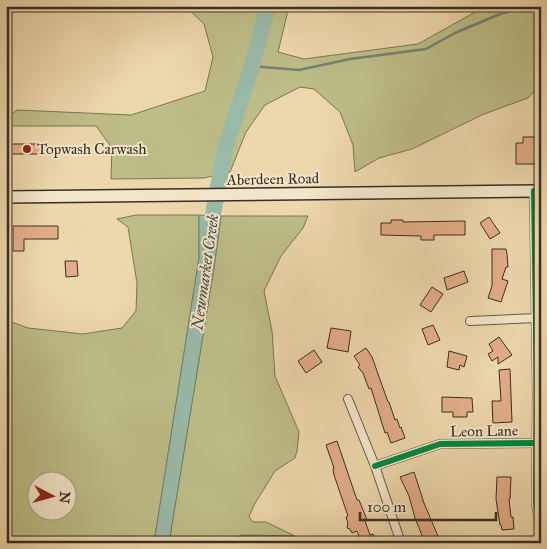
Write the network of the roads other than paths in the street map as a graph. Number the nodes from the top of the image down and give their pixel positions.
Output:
1 (537, 191) edge
2 (6, 197) edge
3 (536, 318) junction
4 (470, 321) dead end
5 (539, 393) edge
6 (348, 399) dead end
7 (537, 443) junction
8 (375, 466) junction
9 (541, 530) edge
10 (401, 543) edge

1 - 2 main road, Aberdeen Road
1 - 3 street
3 - 4 street
3 - 5 street
5 - 7 street
6 - 8 street
7 - 8 street, Leon Lane
7 - 9 street
8 - 10 street

